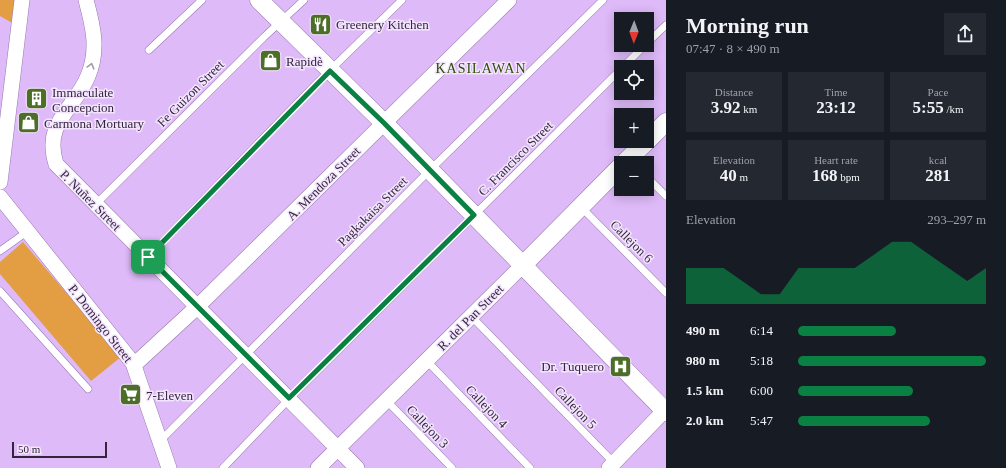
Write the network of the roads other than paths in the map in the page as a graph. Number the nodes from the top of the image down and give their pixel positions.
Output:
1 (22, 0) edge
2 (86, 0) edge
3 (202, 0) edge
4 (259, 0) edge
5 (304, 0) edge
6 (402, 0) edge
7 (509, 0) edge
8 (603, 0) edge
9 (281, 23) junction
10 (666, 25) edge
11 (654, 36) edge
12 (149, 50) dead end
13 (638, 52) edge
14 (630, 60) edge
15 (330, 71) junction
16 (614, 76) edge
17 (666, 122) edge
18 (384, 123) junction
19 (654, 134) edge
20 (641, 148) edge
21 (633, 156) edge
22 (430, 170) junction
23 (614, 175) edge
24 (0, 182) edge
25 (654, 184) edge
26 (666, 196) edge
27 (0, 197) edge
28 (95, 205) junction
29 (580, 207) junction
30 (474, 215) junction
31 (28, 231) junction
32 (0, 251) edge
33 (148, 257) junction
34 (523, 265) junction
35 (0, 291) edge
36 (666, 293) edge
37 (197, 307) junction
38 (471, 316) junction
39 (244, 355) junction
40 (426, 360) junction
41 (134, 365) junction
42 (88, 389) dead end
43 (289, 398) junction
44 (386, 400) junction
45 (665, 411) edge
46 (160, 441) junction
47 (338, 448) junction
48 (614, 466) edge
49 (169, 468) edge
50 (222, 468) edge
51 (318, 468) edge
52 (357, 468) edge
53 (452, 468) edge
54 (530, 468) edge

1 - 24 street
28 -> 2 street, P. Nuñez Street
3 - 12 lane
4 - 9 street
5 - 9 lane, Fe Guizon Street
6 - 15 lane
7 - 18 street, A. Mendoza Street
8 - 22 lane, Pagkakaisa Street
9 - 15 street
9 - 28 lane, Fe Guizon Street
10 - 11 lane
13 - 14 lane
15 - 18 street
15 - 33 lane
16 - 30 lane, C. Francisco Street
17 - 19 street, R. del Pan Street
18 - 22 street
18 - 37 street, A. Mendoza Street
20 - 21 street, R. del Pan Street
22 - 30 street
22 - 39 lane, Pagkakaisa Street
23 - 29 street, R. del Pan Street
25 - 26 lane
27 - 31 street, P. Domingo Street
28 - 33 street, P. Nuñez Street
29 - 34 street, R. del Pan Street
29 - 36 lane, Callejon 6
30 - 34 street
30 - 43 lane, C. Francisco Street
31 - 32 lane
31 - 41 street, P. Domingo Street
33 - 37 street, P. Nuñez Street
34 - 38 street, R. del Pan Street
34 - 45 street
35 - 42 lane
37 - 39 street, P. Nuñez Street
37 - 41 street, A. Mendoza Street
38 - 40 street, R. del Pan Street
38 - 48 lane, Callejon 5
39 - 43 street, P. Nuñez Street
39 - 46 lane, Pagkakaisa Street
40 - 44 street, R. del Pan Street
40 - 54 lane, Callejon 4
41 - 46 street, P. Domingo Street
43 - 47 street, P. Nuñez Street
43 - 50 lane, C. Francisco Street
44 - 47 street, R. del Pan Street
44 - 53 lane, Callejon 3
45 - 48 street
46 - 49 street, P. Domingo Street
47 - 51 street, R. del Pan Street
47 - 52 street, P. Nuñez Street

